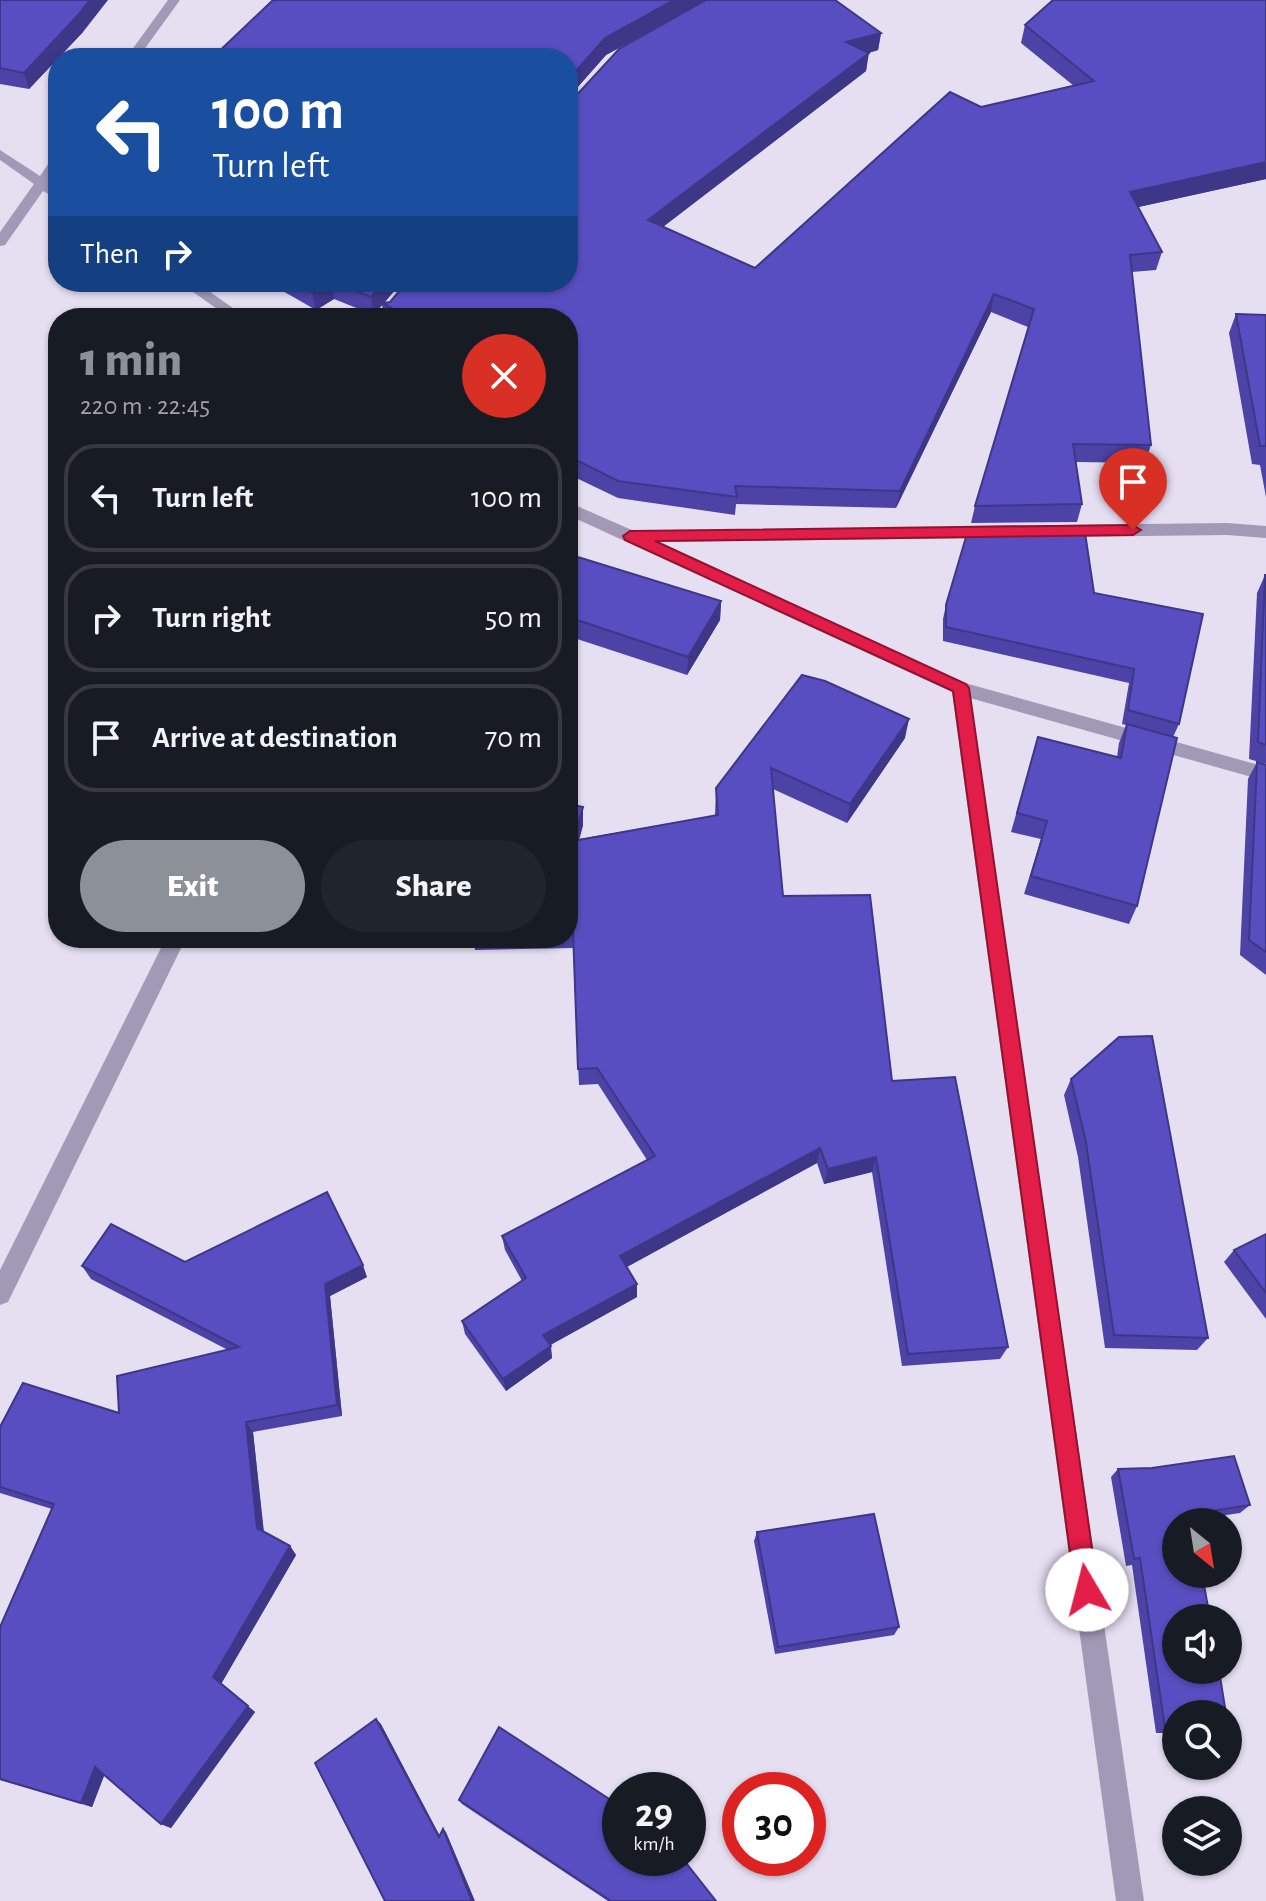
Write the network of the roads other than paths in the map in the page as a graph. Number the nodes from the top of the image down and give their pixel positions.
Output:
1 (174, 0) edge
2 (139, 48) edge
3 (0, 154) edge
4 (48, 174) edge
5 (41, 183) junction
6 (48, 188) edge
7 (0, 242) edge
8 (201, 292) edge
9 (225, 308) edge
10 (578, 513) edge
11 (1039, 531) edge
12 (1008, 532) edge
13 (1266, 532) edge
14 (630, 536) junction
15 (960, 688) junction
16 (1266, 774) edge
17 (171, 948) edge
18 (0, 1294) edge
19 (1130, 1901) edge

1 - 2 street
3 - 5 street
4 - 5 street
5 - 6 street
5 - 7 street
8 - 9 street
10 - 14 street
11 - 13 street
12 - 14 street
14 - 15 street
15 - 16 street
15 - 19 street
17 - 18 street

